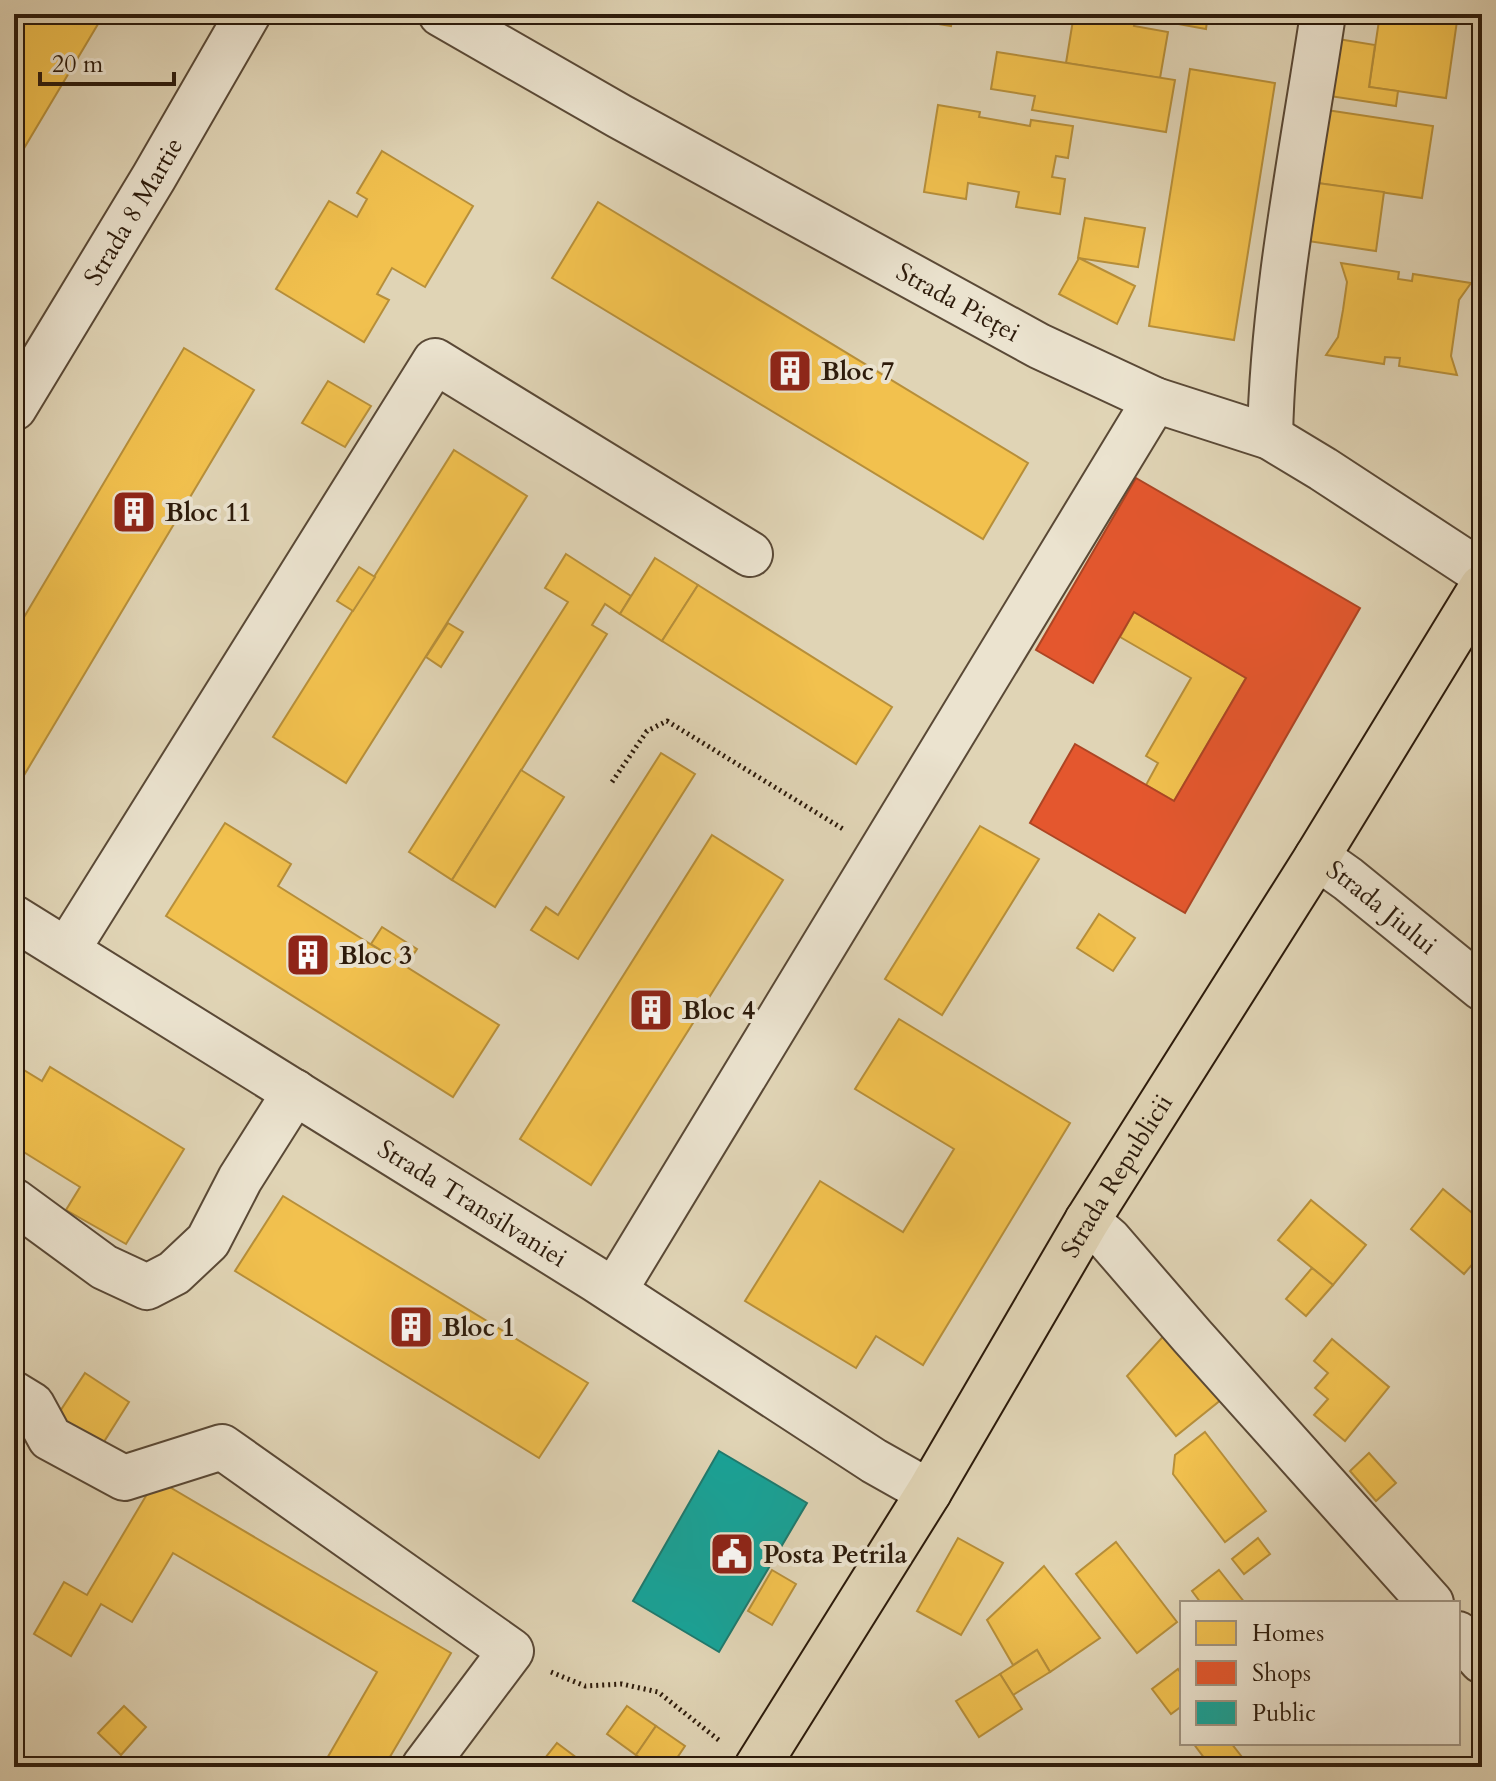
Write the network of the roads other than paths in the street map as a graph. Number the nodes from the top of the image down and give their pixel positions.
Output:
1 (248, 14) edge
2 (441, 14) edge
3 (1323, 14) edge
4 (1155, 400) junction
5 (14, 408) edge
6 (1270, 437) junction
7 (750, 554) dead end
8 (1482, 573) edge
9 (1482, 587) edge
10 (1317, 857) junction
11 (14, 918) edge
12 (67, 950) junction
13 (1482, 988) edge
14 (295, 1092) junction
15 (14, 1201) edge
16 (1087, 1221) junction
17 (614, 1291) junction
18 (14, 1394) edge
19 (929, 1492) junction
20 (1429, 1601) edge
21 (1460, 1636) edge
22 (1482, 1661) edge
23 (741, 1757) edge
24 (424, 1767) edge

1 - 5 street, Strada 8 Martie
2 - 4 street, Strada Pieței
3 - 6 street
4 - 6 street, Strada Pieței
4 - 17 street
6 - 8 street, Strada Pieței
7 - 12 street
9 - 10 main road, Strada Republicii
10 - 13 street, Strada Jiului
10 - 16 main road, Strada Republicii
11 - 12 street, Strada Transilvaniei
12 - 14 street, Strada Transilvaniei
14 - 15 street
14 - 17 street, Strada Transilvaniei
16 - 19 main road, Strada Republicii
16 - 20 street
17 - 19 street, Strada Transilvaniei
18 - 24 street
19 - 23 main road, Strada Republicii
21 - 22 street

